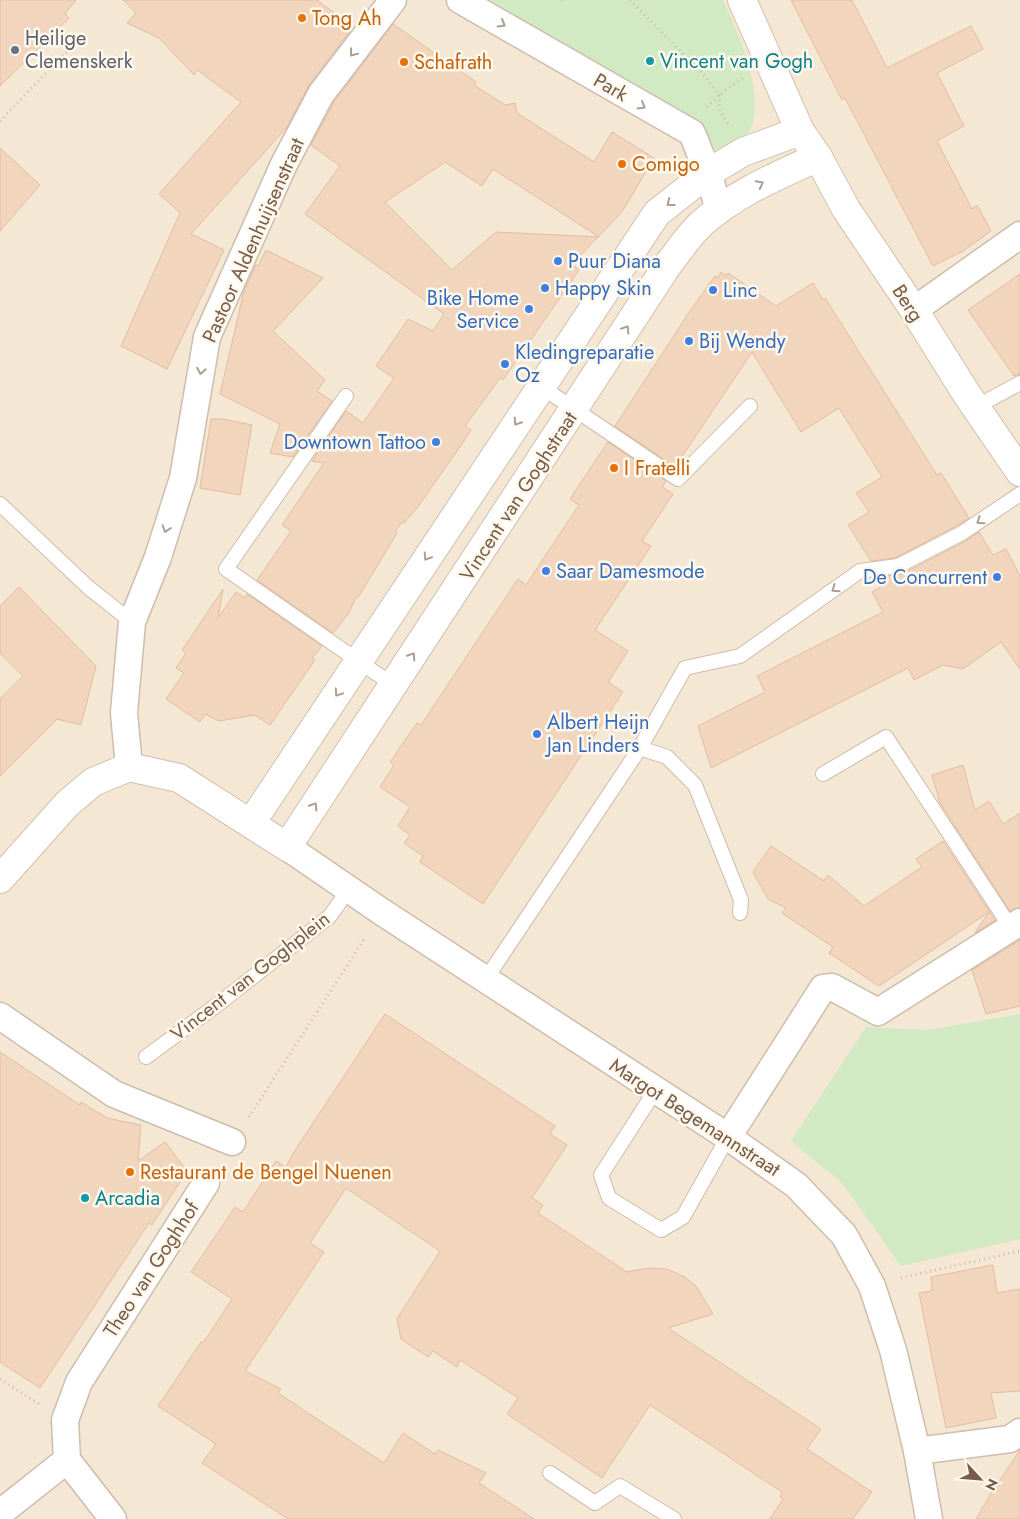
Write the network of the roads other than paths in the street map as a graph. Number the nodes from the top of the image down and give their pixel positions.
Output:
1 (393, 0) edge
2 (460, 0) edge
3 (742, 0) edge
4 (800, 131) junction
5 (818, 157) junction
6 (708, 173) junction
7 (719, 210) junction
8 (1020, 235) edge
9 (914, 310) junction
10 (1020, 383) edge
11 (540, 386) junction
12 (346, 396) dead end
13 (750, 406) dead end
14 (976, 407) junction
15 (574, 409) junction
16 (1020, 472) edge
17 (1020, 494) edge
18 (0, 504) edge
19 (132, 622) junction
20 (359, 661) junction
21 (393, 685) junction
22 (640, 748) junction
23 (130, 767) junction
24 (823, 774) dead end
25 (251, 823) junction
26 (287, 847) junction
27 (0, 879) edge
28 (348, 889) junction
29 (740, 913) dead end
30 (1015, 925) edge
31 (486, 979) junction
32 (0, 1016) edge
33 (146, 1057) dead end
34 (655, 1091) junction
35 (728, 1137) junction
36 (232, 1142) road end
37 (206, 1182) dead end
38 (1020, 1432) edge
39 (917, 1452) junction
40 (67, 1460) junction
41 (550, 1473) dead end
42 (0, 1513) edge
43 (113, 1519) edge
44 (674, 1519) edge
45 (929, 1519) edge

1 -> 19 street, Pastoor Aldenhuijsenstraat
2 -> 6 street, Park
3 - 4 street
4 - 5 street, Berg
4 - 6 street, Vincent van Goghstraat
7 -> 5 street, Vincent van Goghstraat
5 - 9 street, Berg
6 - 7 street, Park
6 -> 11 street, Vincent van Goghstraat
15 -> 7 street, Vincent van Goghstraat
8 - 9 street
9 - 14 street, Berg
10 - 14 lane
11 - 15 lane
11 -> 20 street, Vincent van Goghstraat
12 - 20 lane
13 - 15 lane
14 - 16 street, Berg
21 -> 15 street, Vincent van Goghstraat
17 -> 22 lane
18 - 19 lane
19 - 23 street, Pastoor Aldenhuijsenstraat
20 - 21 lane
20 -> 25 street, Vincent van Goghstraat
26 -> 21 street, Vincent van Goghstraat
22 - 29 lane
22 - 31 lane
23 - 25 street
23 - 27 street
24 - 30 lane
25 - 26 street
26 - 28 street, Margot Begemannstraat
28 - 31 street, Margot Begemannstraat
28 - 33 lane, Vincent van Goghplein
30 - 35 street
31 - 34 street, Margot Begemannstraat
32 - 36 street
34 - 35 street, Margot Begemannstraat
34 - 35 lane
35 - 39 street, Margot Begemannstraat
37 - 40 street, Theo van Goghhof
38 - 39 street
39 - 45 street, Margot Begemannstraat
40 - 42 street
40 - 43 street
41 - 44 lane

